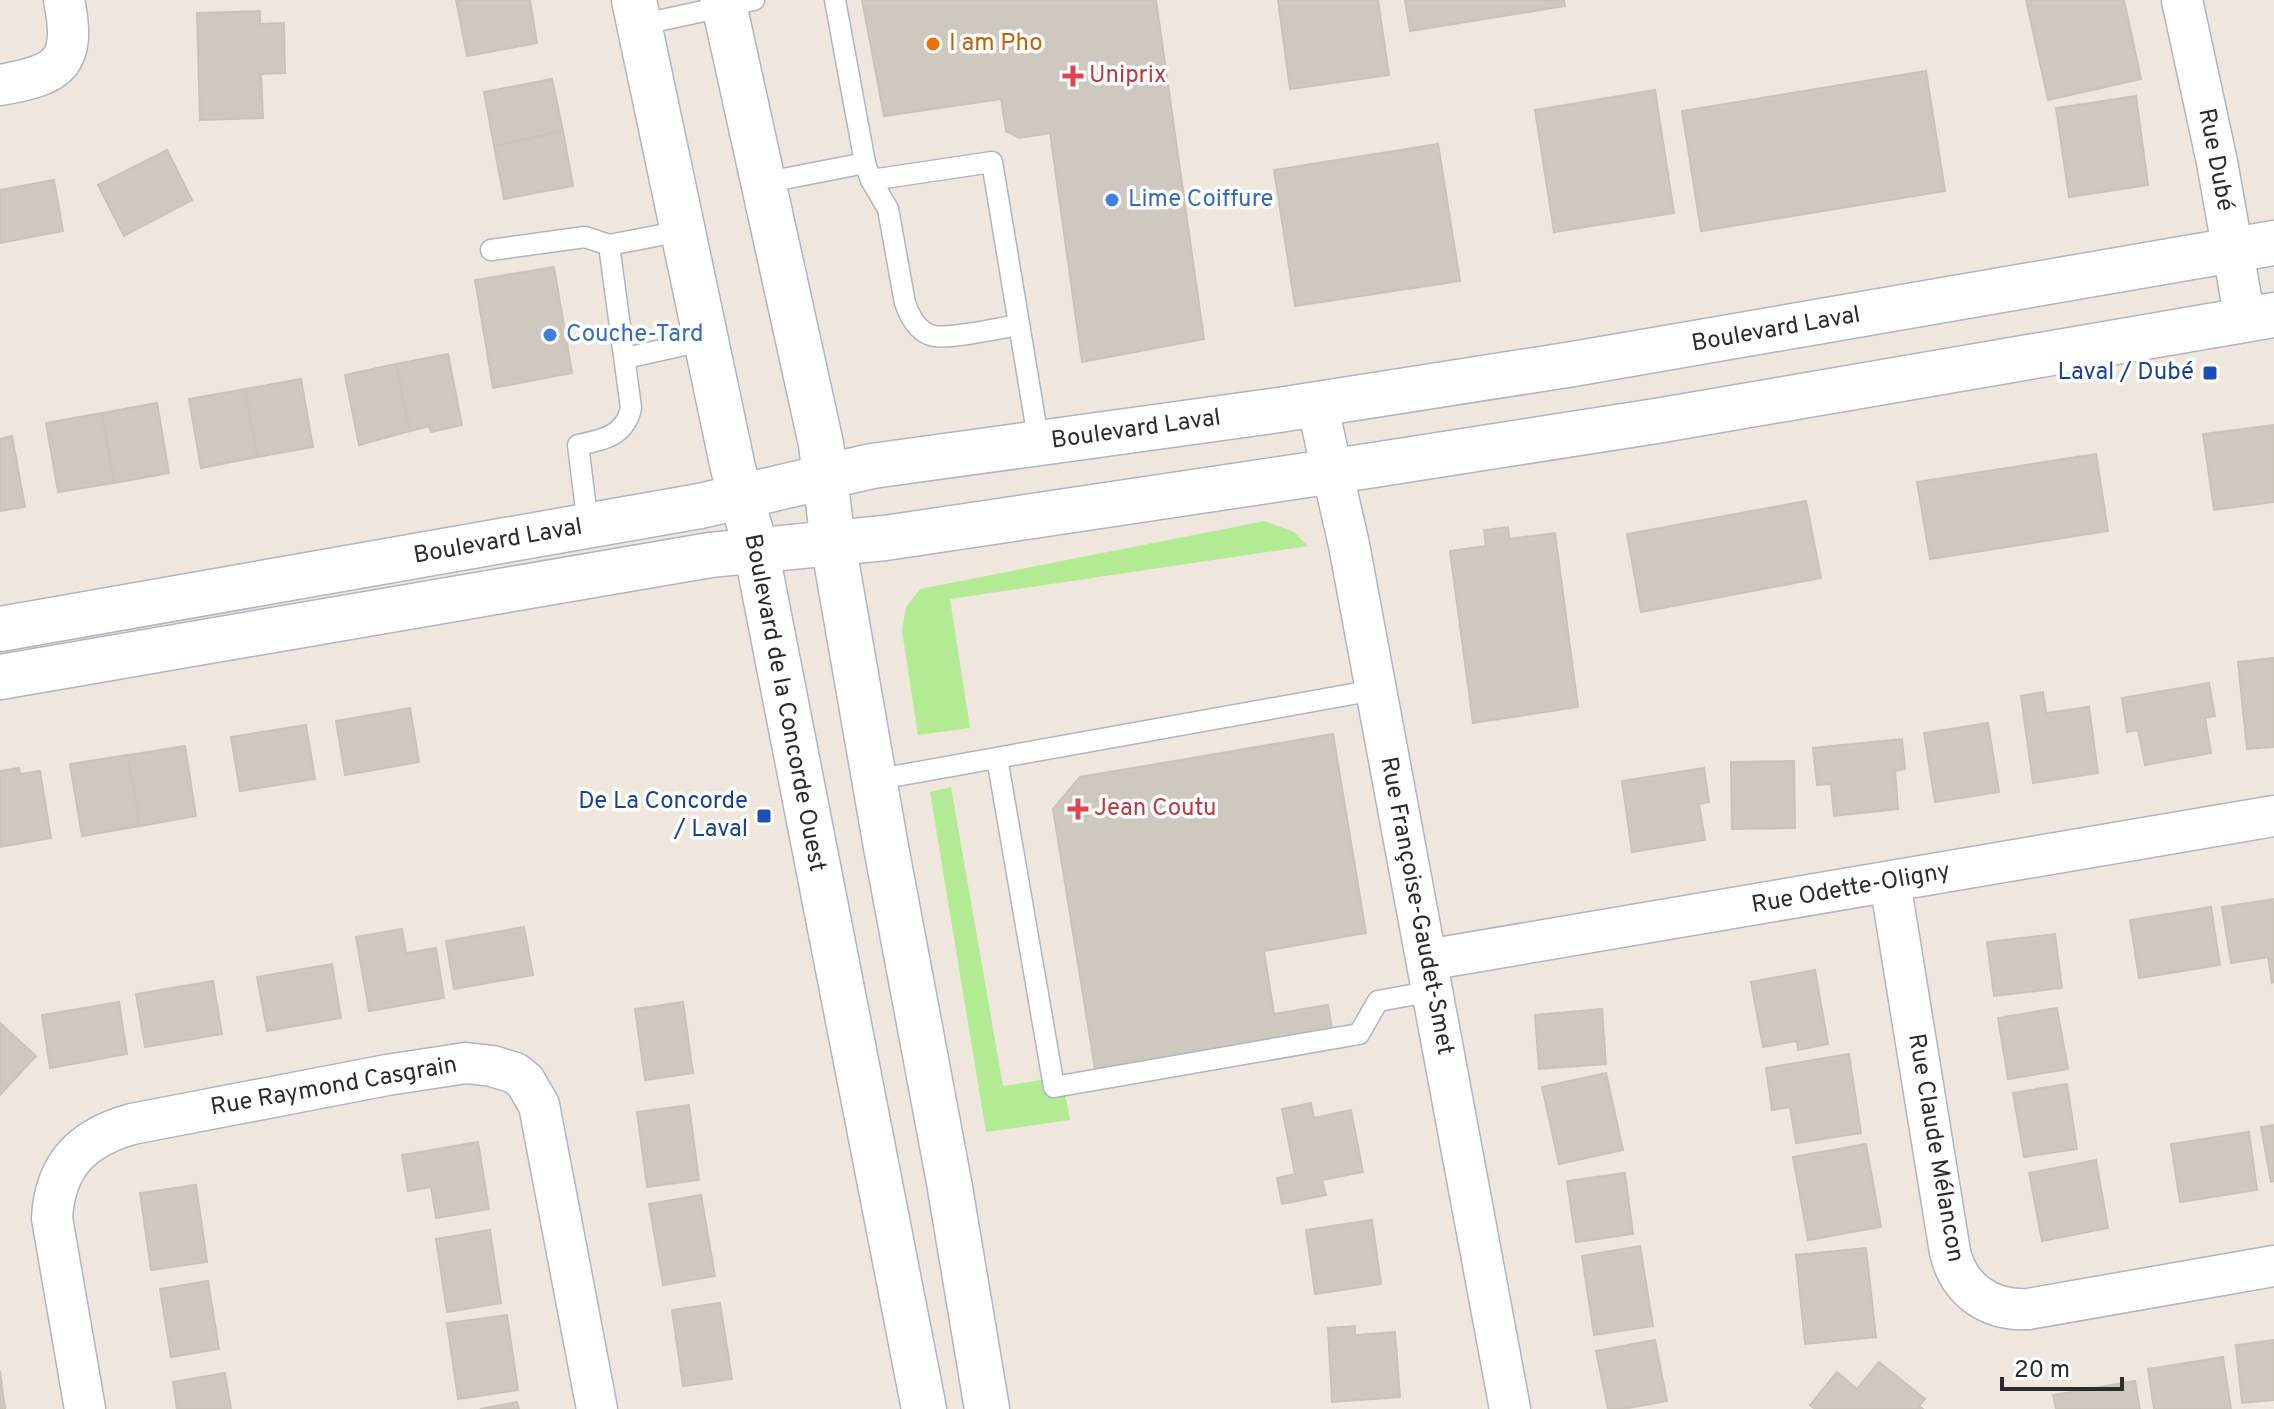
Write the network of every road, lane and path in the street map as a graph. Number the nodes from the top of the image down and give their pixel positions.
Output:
1 (64, 0) edge
2 (835, 0) edge
3 (2182, 0) edge
4 (734, 2) edge
5 (636, 12) edge
6 (0, 85) edge
7 (868, 171) junction
8 (763, 183) junction
9 (682, 231) junction
10 (609, 245) junction
11 (2253, 247) edge
12 (491, 250) dead end
13 (2259, 318) edge
14 (1019, 325) junction
15 (706, 340) junction
16 (626, 358) junction
17 (1317, 404) junction
18 (1039, 444) junction
19 (1333, 471) junction
20 (827, 476) junction
21 (739, 496) junction
22 (588, 525) junction
23 (833, 543) junction
24 (756, 549) junction
25 (0, 629) edge
26 (0, 677) edge
27 (1375, 690) junction
28 (997, 758) junction
29 (874, 780) junction
30 (2274, 816) edge
31 (1890, 882) junction
32 (1430, 975) junction
33 (2274, 1266) edge
34 (85, 1409) edge
35 (597, 1409) edge
36 (924, 1409) edge
37 (987, 1409) edge
38 (1510, 1409) edge

1 - 6 street
2 - 7 lane
3 - 11 street, Rue Dubé
4 - 5 lane
4 - 8 street
5 - 9 street, Boulevard de la Concorde Ouest
7 - 8 lane
7 - 14 lane
7 - 14 lane
8 - 20 street
9 - 10 lane
9 - 15 street, Boulevard de la Concorde Ouest
10 - 12 lane
10 - 16 lane
11 - 13 street, Rue Dubé
11 - 17 street, Boulevard Laval
13 - 19 street, Boulevard Laval
14 - 18 lane
15 - 16 lane
15 - 21 street, Boulevard de la Concorde Ouest
16 - 22 lane
17 - 18 street, Boulevard Laval
17 - 19 street, Rue Françoise-Gaudet-Smet
18 - 20 street, Boulevard Laval
19 - 23 street, Boulevard Laval
19 - 27 street, Rue Françoise-Gaudet-Smet
20 - 21 street, Boulevard Laval
20 - 23 street
21 - 22 street, Boulevard Laval
21 - 24 street, Boulevard de la Concorde Ouest
22 - 25 street, Boulevard Laval
23 - 24 street, Boulevard Laval
23 - 29 street
24 - 26 street, Boulevard Laval
24 - 36 street, Boulevard de la Concorde Ouest
27 - 28 lane
27 - 32 street, Rue Françoise-Gaudet-Smet
28 - 29 lane
28 - 32 lane
29 - 37 street
30 - 31 street, Rue Odette-Oligny
31 - 32 street, Rue Odette-Oligny
31 - 33 street, Rue Claude Mélancon
32 - 38 street, Rue Françoise-Gaudet-Smet
34 - 35 street, Rue Raymond Casgrain

